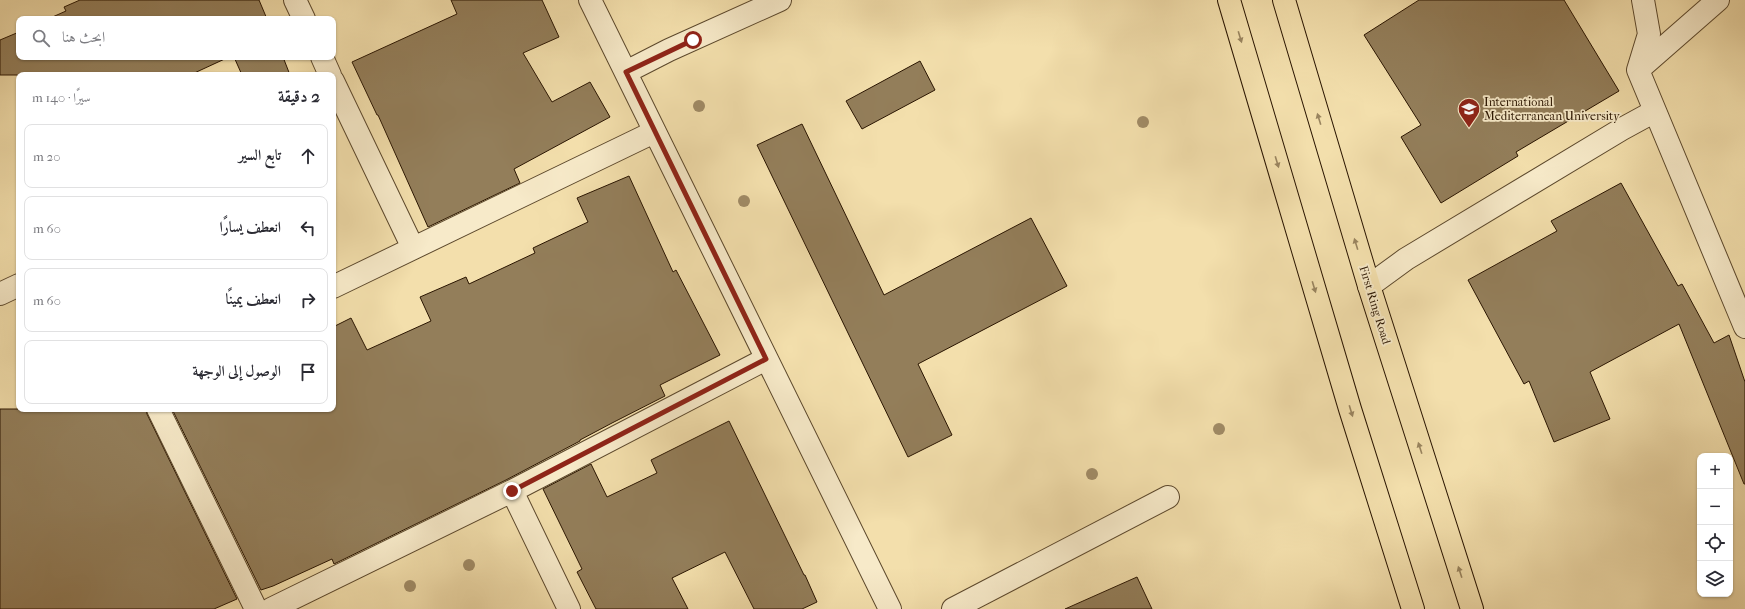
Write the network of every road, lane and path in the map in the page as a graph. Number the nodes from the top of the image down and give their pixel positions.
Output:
1 (295, 0) edge
2 (590, 0) edge
3 (780, 0) edge
4 (1228, 0) edge
5 (1284, 0) edge
6 (1643, 0) edge
7 (1718, 0) edge
8 (303, 16) edge
9 (323, 60) edge
10 (1638, 70) junction
11 (329, 72) edge
12 (626, 72) junction
13 (336, 96) edge
14 (339, 111) edge
15 (1655, 111) junction
16 (654, 132) junction
17 (413, 248) junction
18 (16, 286) edge
19 (336, 286) edge
20 (1369, 286) junction
21 (0, 294) edge
22 (1745, 328) edge
23 (766, 359) junction
24 (159, 412) edge
25 (512, 491) junction
26 (1168, 497) dead end
27 (256, 609) edge
28 (272, 609) edge
29 (569, 609) edge
30 (890, 609) edge
31 (953, 609) edge
32 (1413, 609) edge
33 (1472, 609) edge

1 - 8 street
2 - 12 street
3 - 12 street
4 -> 32 main road
20 -> 5 main road, First Ring Road
6 - 10 street
7 - 10 street
9 - 11 street
10 - 15 street
12 - 16 street
13 - 14 street
14 - 17 street
15 - 20 street
15 - 22 street
16 - 17 street
16 - 23 street
17 - 19 street
18 - 21 street
33 -> 20 main road, First Ring Road
23 - 25 street
23 - 30 street
24 - 27 street
25 - 28 street
25 - 29 street
26 - 31 street

